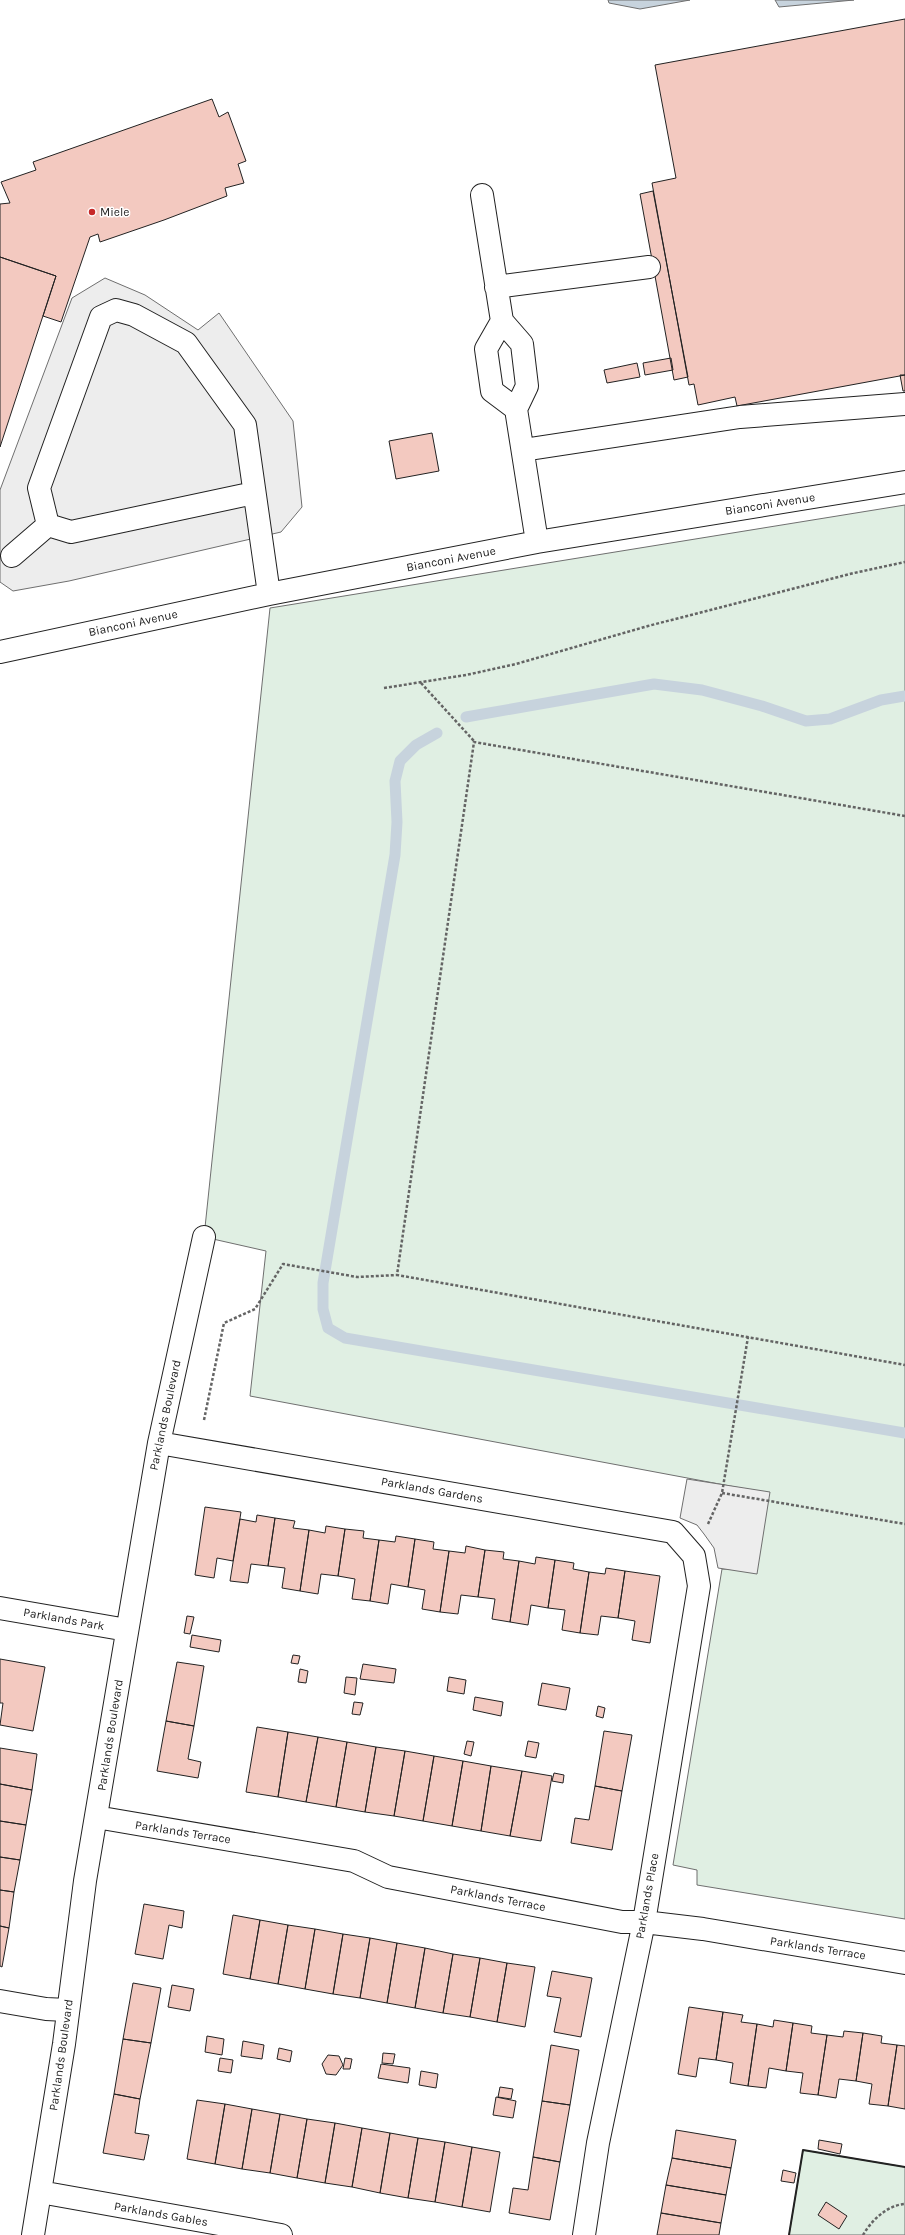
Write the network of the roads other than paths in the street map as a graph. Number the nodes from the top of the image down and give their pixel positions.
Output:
1 (482, 195) dead end
2 (649, 267) dead end
3 (496, 287) junction
4 (502, 321) junction
5 (905, 404) edge
6 (516, 408) junction
7 (523, 450) junction
8 (905, 482) edge
9 (254, 494) junction
10 (48, 525) junction
11 (537, 542) junction
12 (12, 556) dead end
13 (269, 594) junction
14 (0, 652) edge
15 (204, 1237) dead end
16 (159, 1443) junction
17 (694, 1556) joint
18 (0, 1608) edge
19 (127, 1630) junction
20 (96, 1818) junction
21 (644, 1922) junction
22 (905, 1963) edge
23 (0, 2001) edge
24 (68, 2010) junction
25 (40, 2192) junction
26 (33, 2235) edge
27 (281, 2235) edge
28 (584, 2235) edge

1 - 3 street
2 - 3 street
3 - 4 street
4 - 6 street
4 - 6 street
5 - 7 street
6 - 7 street
7 - 11 street
8 - 11 street, Bianconi Avenue
9 - 10 street
9 - 10 street
9 - 13 street
10 - 12 street
11 - 13 street, Bianconi Avenue
13 - 14 street, Bianconi Avenue
15 - 16 street, Parklands Boulevard
16 - 17 street, Parklands Gardens
16 - 19 street, Parklands Boulevard
17 - 21 street, Parklands Place
18 - 19 street, Parklands Park
19 - 20 street, Parklands Boulevard
20 - 21 street, Parklands Terrace
20 - 24 street, Parklands Boulevard
21 - 22 street, Parklands Terrace
21 - 28 street, Parklands Place
23 - 24 street
24 - 25 street, Parklands Boulevard
25 - 26 street, Parklands Boulevard
25 - 27 street, Parklands Gables

